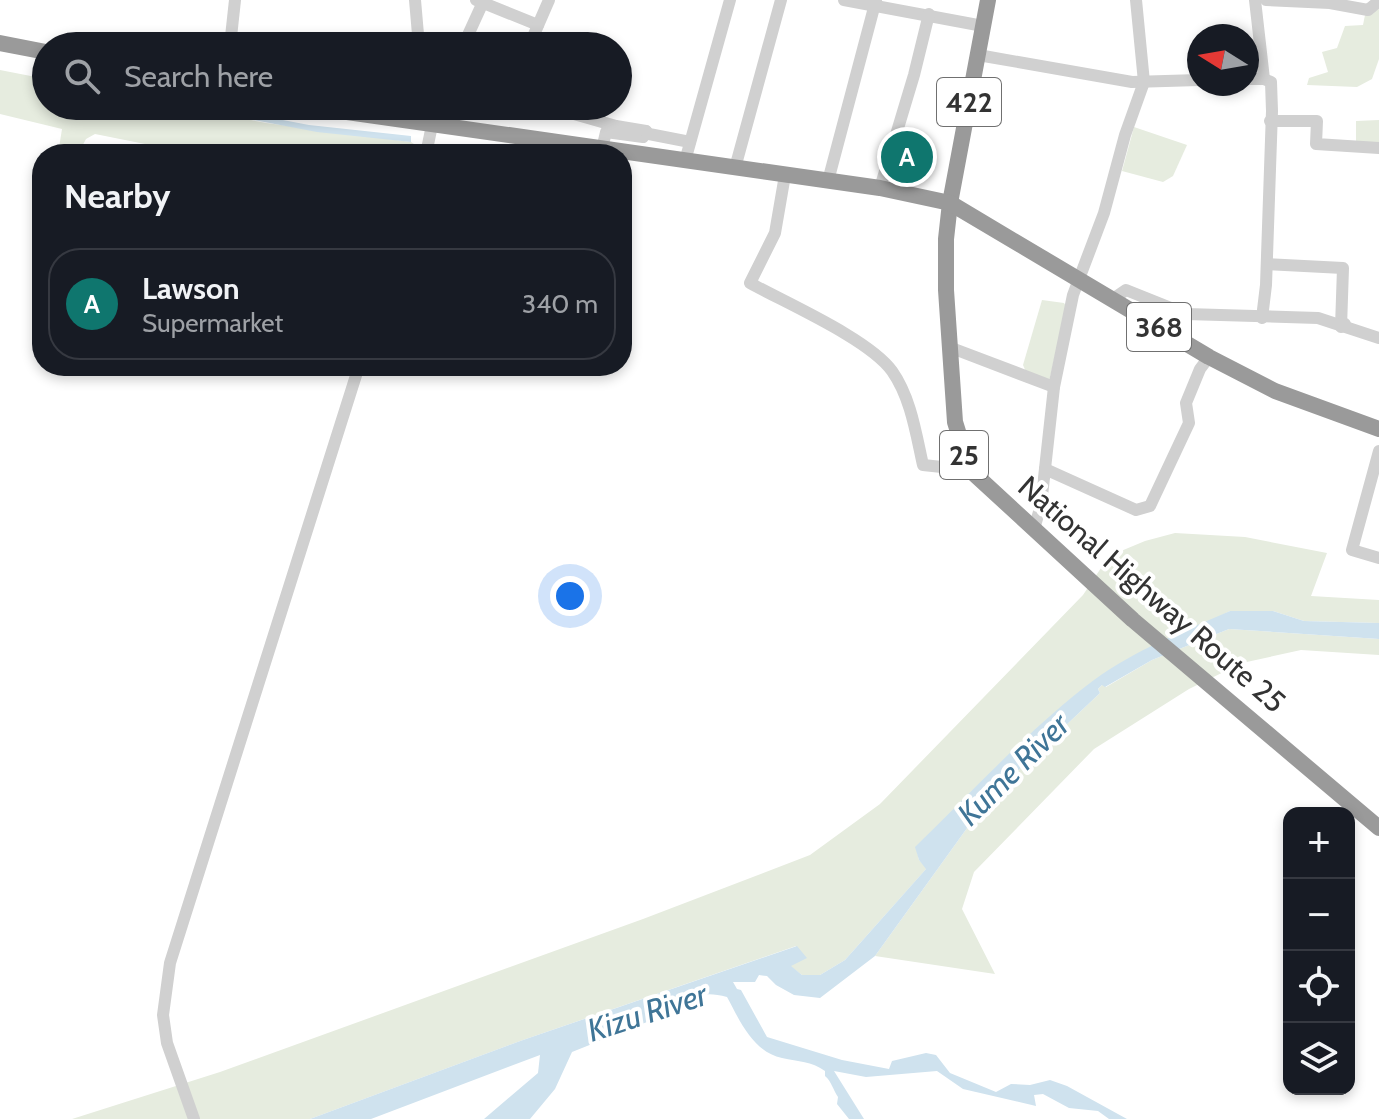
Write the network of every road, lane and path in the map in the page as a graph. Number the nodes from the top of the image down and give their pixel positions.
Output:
1 (235, 0) edge
2 (415, 0) edge
3 (549, 0) edge
4 (730, 0) edge
5 (781, 0) edge
6 (844, 0) edge
7 (927, 0) edge
8 (988, 0) edge
9 (1136, 0) edge
10 (1255, 0) edge
11 (1266, 0) edge
12 (481, 1) edge
13 (1379, 1) edge
14 (875, 3) edge
15 (927, 14) junction
16 (538, 25) junction
17 (983, 26) junction
18 (232, 32) edge
19 (418, 32) edge
20 (469, 32) edge
21 (535, 32) edge
22 (0, 43) edge
23 (32, 49) edge
24 (978, 55) junction
25 (1259, 79) edge
26 (1264, 79) junction
27 (1187, 80) edge
28 (1144, 82) junction
29 (433, 120) edge
30 (463, 120) edge
31 (595, 120) edge
32 (1270, 121) junction
33 (646, 131) junction
34 (690, 142) junction
35 (428, 144) edge
36 (578, 144) edge
37 (603, 144) edge
38 (1379, 148) edge
39 (632, 153) edge
40 (685, 161) junction
41 (735, 168) junction
42 (785, 175) junction
43 (828, 181) junction
44 (880, 188) junction
45 (950, 203) junction
46 (1267, 264) junction
47 (1079, 278) junction
48 (1113, 299) junction
49 (1262, 318) junction
50 (1344, 324) junction
51 (1379, 338) edge
52 (949, 347) junction
53 (1209, 357) junction
54 (356, 376) edge
55 (1054, 387) junction
56 (1379, 429) edge
57 (1379, 451) edge
58 (1045, 469) junction
59 (970, 470) junction
60 (1034, 529) junction
61 (1379, 558) edge
62 (1379, 828) edge
63 (194, 1119) edge

1 - 18 street
2 - 19 street
3 - 16 street
4 - 34 street
5 - 41 street
6 - 14 street
7 - 15 street
8 - 17 highway, 422
9 - 28 street
10 - 26 street
11 - 13 street
12 - 16 street
12 - 20 street
14 - 15 street
14 - 43 street
15 - 17 street
15 - 44 street
16 - 21 street
17 - 24 highway, 422
22 - 23 highway
24 - 28 street
24 - 45 highway, 422
25 - 26 street
26 - 32 street
27 - 28 street
28 - 47 street
29 - 35 street
30 - 36 highway
31 - 33 street
32 - 38 street
32 - 46 street
33 - 34 street
33 - 37 street
34 - 40 street
39 - 40 highway
40 - 41 highway
41 - 42 highway
42 - 43 highway
42 - 59 street
43 - 44 highway
44 - 45 highway
45 - 47 highway, 368
45 - 52 highway, National Highway Route 25 / 25
46 - 49 street
46 - 50 street
47 - 48 highway, 368
47 - 55 street
48 - 49 street
48 - 53 highway, 368
49 - 50 street
50 - 51 street
52 - 55 street
52 - 59 highway, National Highway Route 25 / 25
53 - 56 highway, 368
53 - 58 street
54 - 63 street
55 - 58 street
57 - 61 street
58 - 60 street
59 - 60 highway, National Highway Route 25 / 25
60 - 62 highway, National Highway Route 25 / 25

